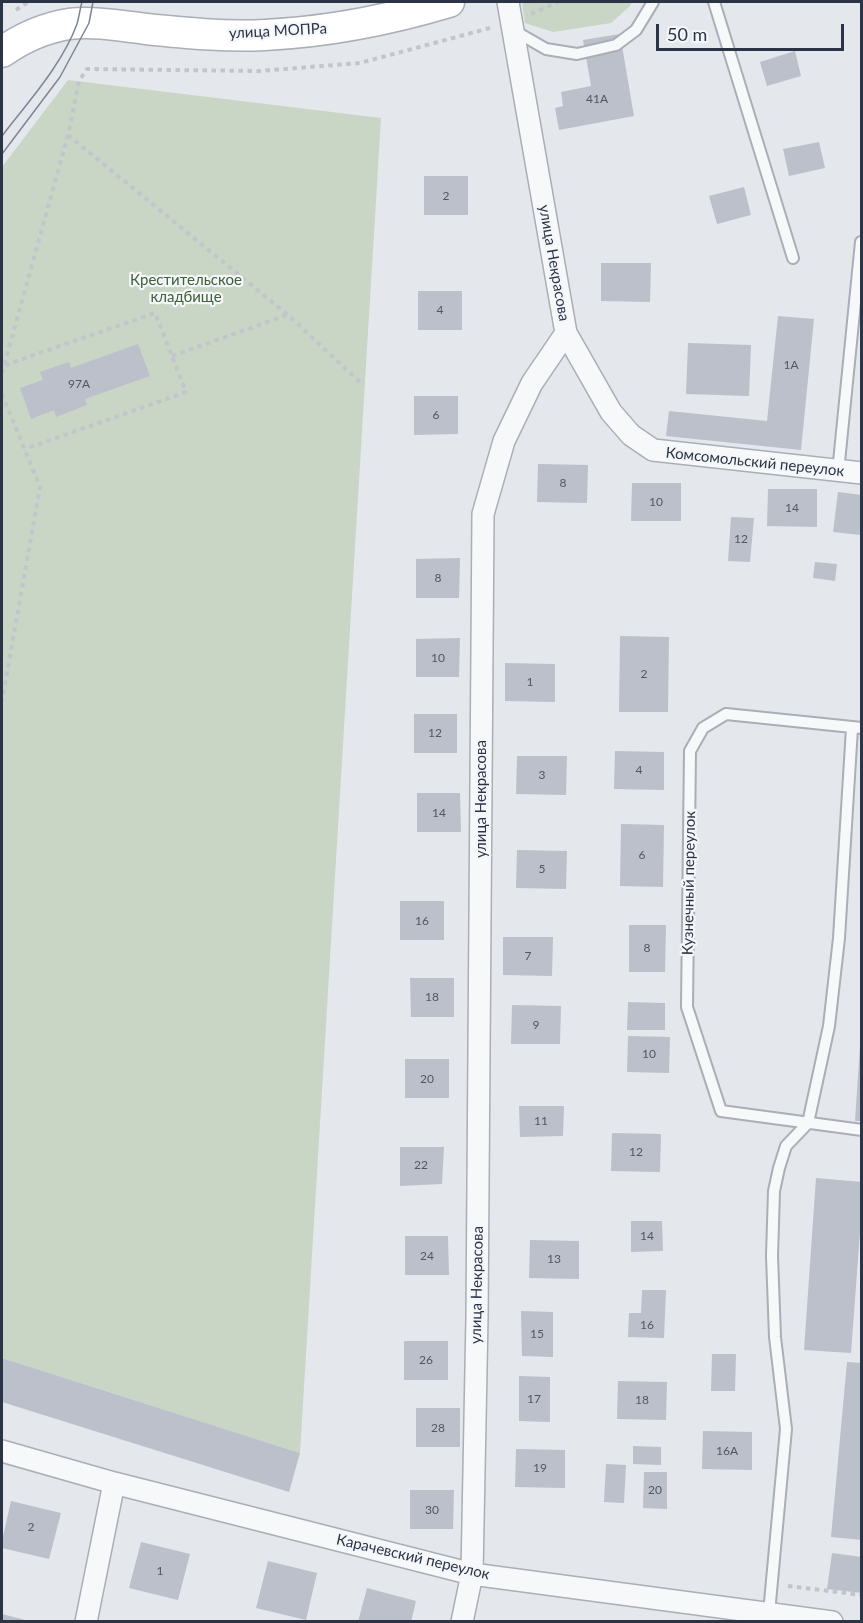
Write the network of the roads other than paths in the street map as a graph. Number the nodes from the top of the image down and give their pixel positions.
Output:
1 (448, 2) edge
2 (508, 2) edge
3 (653, 2) edge
4 (714, 2) edge
5 (71, 13) edge
6 (512, 26) junction
7 (2, 52) edge
8 (861, 242) edge
9 (793, 258) dead end
10 (566, 333) junction
11 (838, 472) junction
12 (861, 473) edge
13 (857, 728) edge
14 (808, 1123) junction
15 (861, 1130) edge
16 (2, 1451) edge
17 (114, 1483) junction
18 (472, 1574) junction
19 (769, 1613) junction
20 (86, 1622) edge
21 (462, 1622) edge
22 (832, 1622) edge

1 - 5 street, улица МОПРа
2 - 6 street, улица Некрасова
3 - 6 lane
4 - 9 lane
5 - 7 street, улица МОПРа
6 - 10 street, улица Некрасова
8 - 11 lane
10 - 11 street, Комсомольский переулок
10 - 18 street, улица Некрасова
11 - 12 street, Комсомольский переулок
13 - 14 lane
13 - 14 lane, Кузнечный переулок
14 - 15 lane
14 - 19 lane
16 - 17 street, Карачевский переулок
17 - 18 street, Карачевский переулок
17 - 20 street
18 - 19 street, Карачевский переулок
18 - 21 street, улица Некрасова
19 - 22 street, Карачевский переулок

